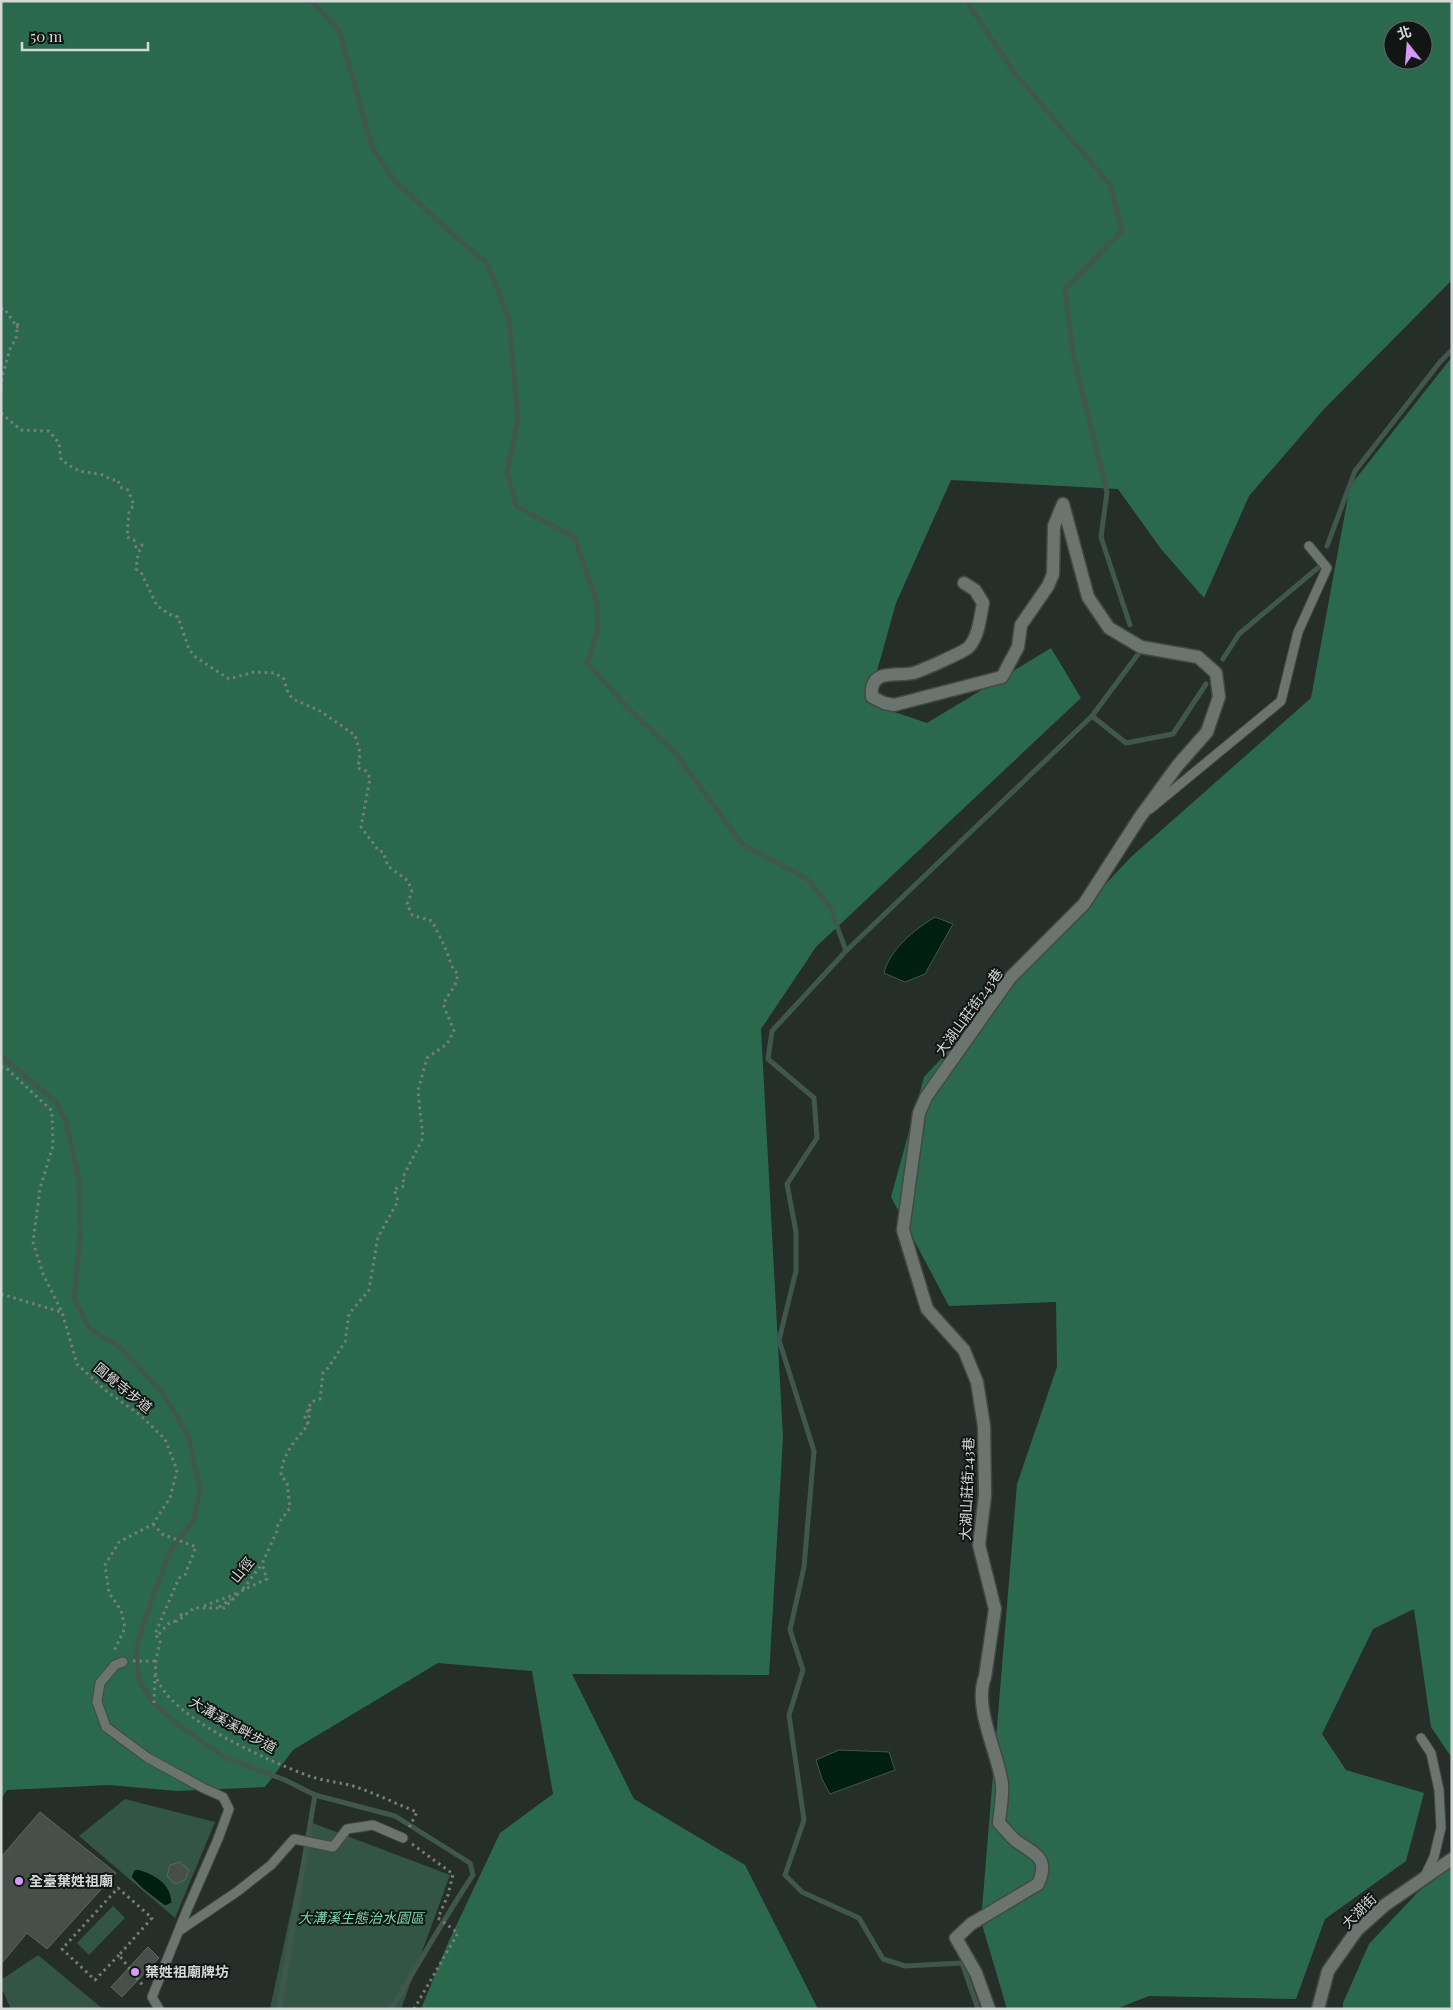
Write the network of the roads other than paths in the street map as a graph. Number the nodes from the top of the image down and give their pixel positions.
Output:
1 (1309, 546) dead end
2 (964, 583) dead end
3 (1140, 817) junction
4 (123, 1662) road end
5 (1420, 1738) dead end
6 (403, 1838) road end
7 (1452, 1860) edge
8 (1424, 1879) junction
9 (178, 1931) junction
10 (159, 2009) edge
11 (989, 2009) edge
12 (1318, 2009) edge

1 - 3 lane
2 - 3 street, 大湖山莊街243巷
3 - 11 street, 大湖山莊街243巷
4 - 9 lane
5 - 8 lane
6 - 9 lane
7 - 8 street, 大湖街
8 - 12 street, 大湖街
9 - 10 lane

